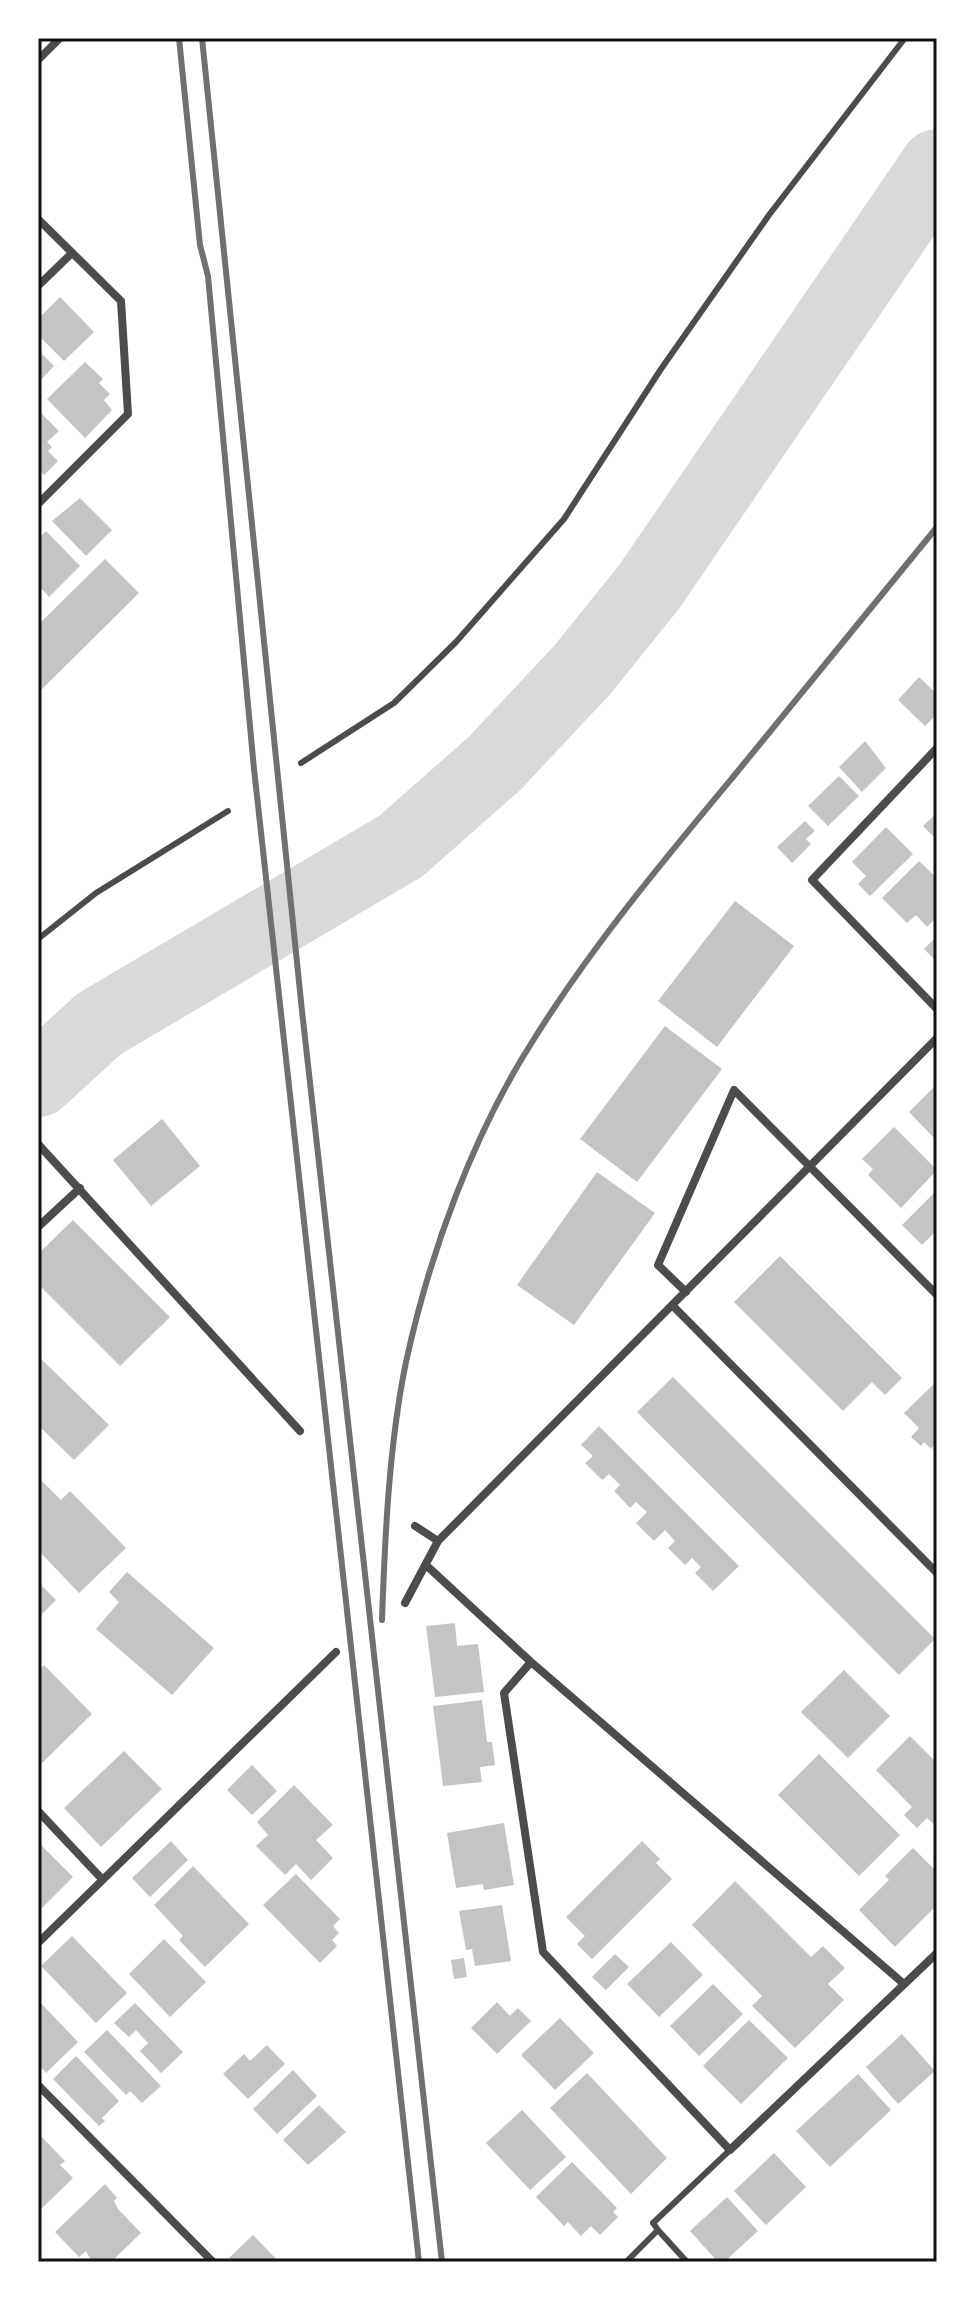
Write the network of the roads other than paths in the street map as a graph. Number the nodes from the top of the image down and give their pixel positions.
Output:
1 (60, 38) edge
2 (905, 38) edge
3 (38, 60) edge
4 (38, 219) edge
5 (72, 253) junction
6 (38, 286) edge
7 (38, 504) edge
8 (937, 748) edge
9 (301, 763) dead end
10 (228, 811) dead end
11 (38, 939) edge
12 (937, 1009) edge
13 (937, 1038) edge
14 (38, 1144) edge
15 (811, 1168) junction
16 (80, 1188) junction
17 (38, 1227) edge
18 (686, 1292) junction
19 (937, 1295) edge
20 (673, 1306) junction
21 (300, 1431) dead end
22 (415, 1526) dead end
23 (438, 1541) junction
24 (427, 1566) junction
25 (937, 1573) edge
26 (405, 1603) dead end
27 (336, 1652) dead end
28 (531, 1662) junction
29 (38, 1811) edge
30 (101, 1878) junction
31 (38, 1943) edge
32 (937, 1953) edge
33 (904, 1984) junction
34 (38, 2085) edge
35 (730, 2150) junction
36 (658, 2230) junction
37 (213, 2262) edge
38 (626, 2262) edge
39 (687, 2262) edge

1 - 3 street
2 - 9 lane
4 - 5 street
5 - 6 street
5 - 7 street
8 - 12 street
10 - 11 lane
13 - 15 street
14 - 16 street
15 - 18 street
15 - 18 street
15 - 19 street
16 - 17 street
16 - 21 street
18 - 20 street
20 - 23 street
20 - 25 street
22 - 23 street
23 - 24 street
24 - 26 street
24 - 28 street
27 - 30 street
28 - 33 street
28 - 35 street
29 - 30 street
30 - 31 street
32 - 33 street
33 - 35 street
34 - 37 street
35 - 36 lane
36 - 38 lane
36 - 39 lane

